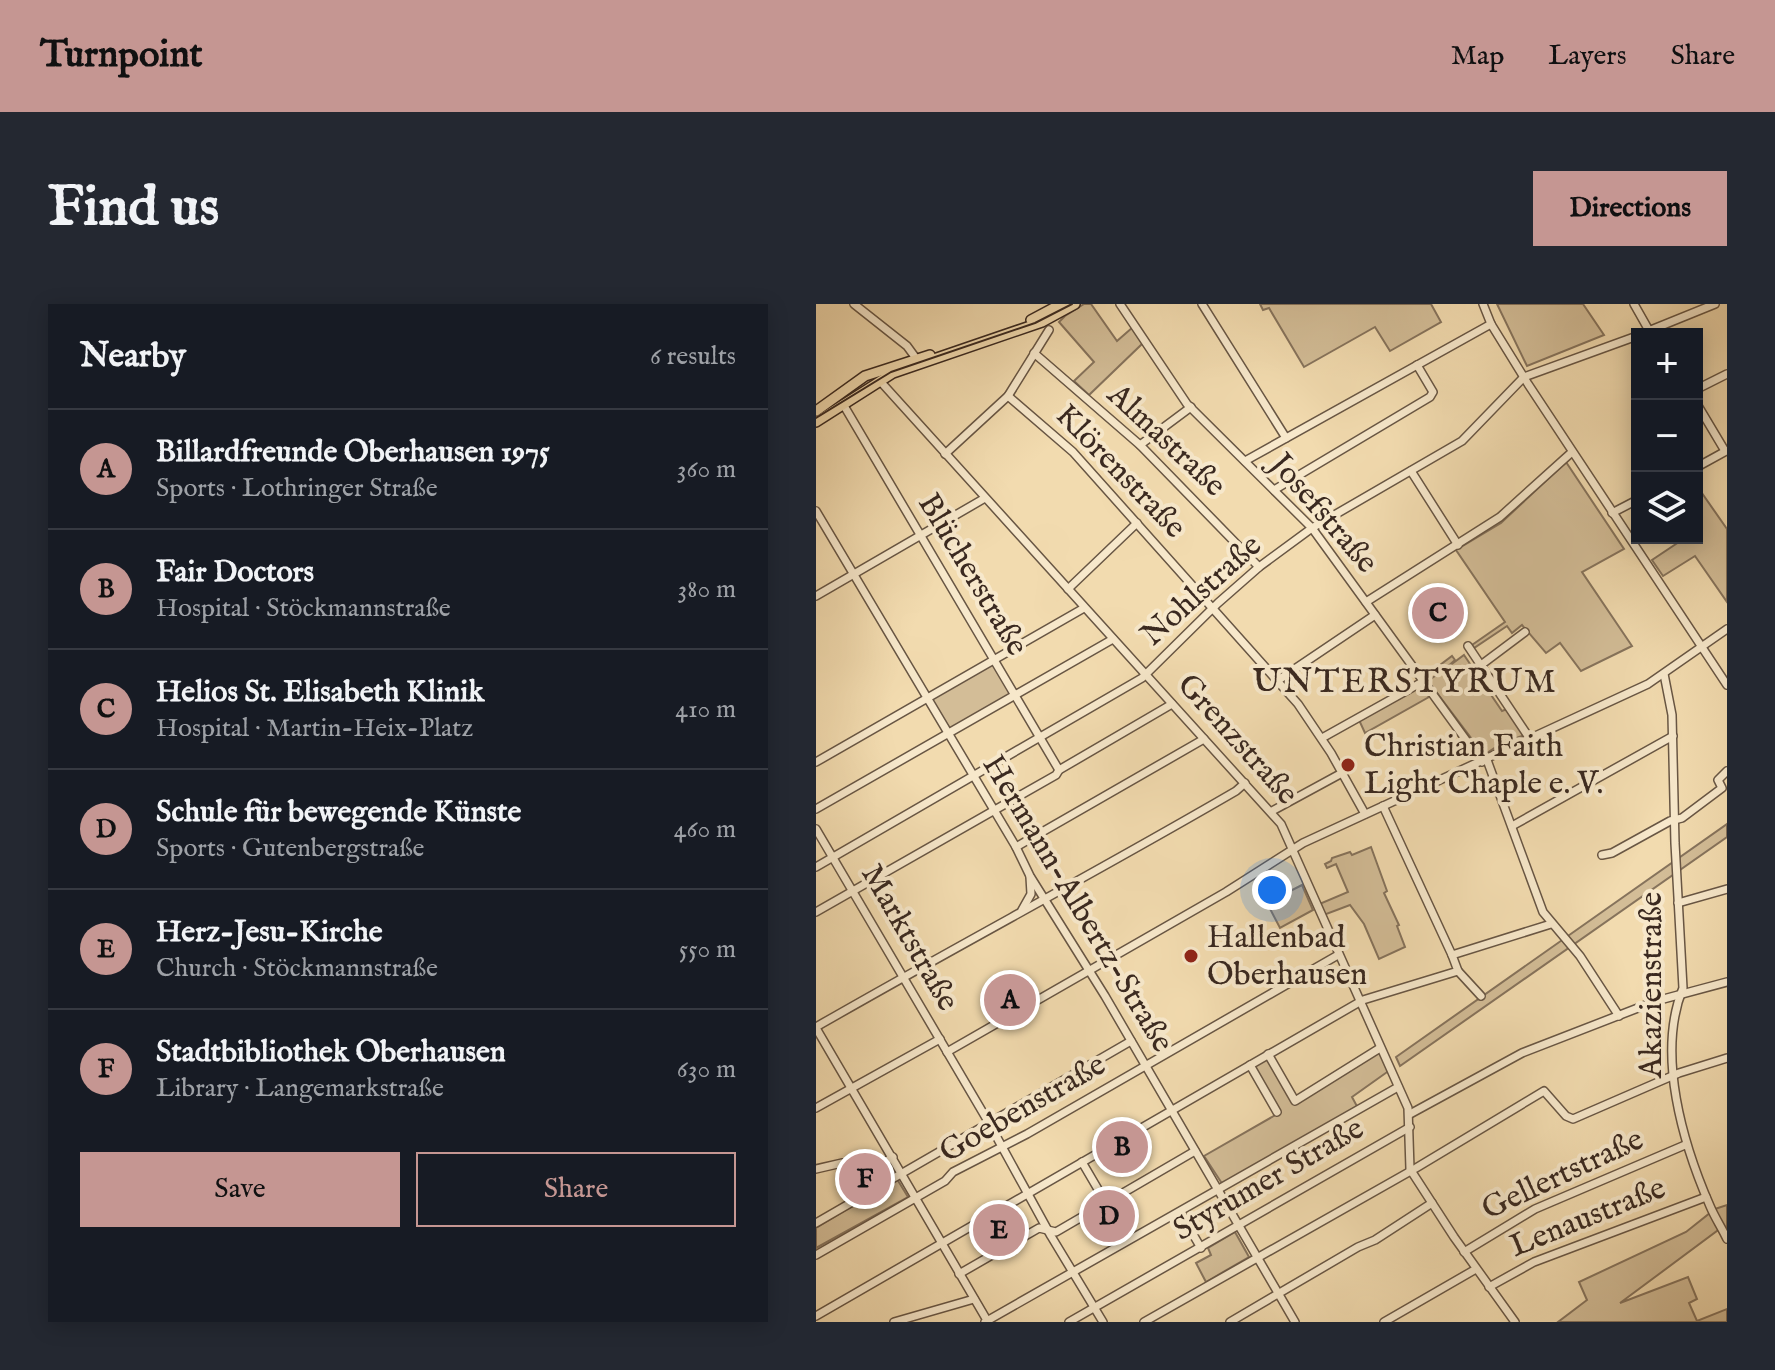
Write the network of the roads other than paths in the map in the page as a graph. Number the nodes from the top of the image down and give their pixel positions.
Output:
1 (854, 304) edge
2 (1061, 304) edge
3 (1075, 304) edge
4 (1120, 304) edge
5 (1202, 304) edge
6 (1483, 304) edge
7 (1634, 304) edge
8 (1715, 304) edge
9 (1491, 324) junction
10 (1643, 328) edge
11 (1659, 328) edge
12 (1049, 330) dead end
13 (1631, 338) edge
14 (1034, 353) junction
15 (917, 360) junction
16 (1417, 365) junction
17 (1727, 374) edge
18 (878, 376) junction
19 (1524, 377) junction
20 (1703, 386) edge
21 (1008, 396) junction
22 (845, 407) junction
23 (1191, 407) junction
24 (816, 411) edge
25 (1703, 414) edge
26 (816, 422) edge
27 (1286, 438) junction
28 (1140, 445) junction
29 (1726, 451) edge
30 (1572, 452) junction
31 (945, 454) junction
32 (1245, 461) junction
33 (1703, 464) edge
34 (1411, 471) junction
35 (1274, 490) junction
36 (985, 498) junction
37 (1631, 503) edge
38 (816, 511) edge
39 (1612, 513) junction
40 (1137, 523) junction
41 (1312, 528) junction
42 (920, 535) junction
43 (1458, 545) junction
44 (1259, 567) junction
45 (853, 574) junction
46 (1068, 589) junction
47 (816, 596) edge
48 (1366, 602) junction
49 (1084, 608) junction
50 (1213, 608) junction
51 (1375, 615) junction
52 (1727, 629) edge
53 (1525, 632) dead end
54 (1113, 639) junction
55 (1468, 646) dead end
56 (1701, 647) junction
57 (994, 660) junction
58 (1481, 665) junction
59 (1145, 674) junction
60 (1664, 674) junction
61 (1277, 681) junction
62 (1424, 681) junction
63 (1727, 685) edge
64 (1016, 696) junction
65 (927, 698) junction
66 (1172, 704) junction
67 (948, 733) junction
68 (1673, 736) junction
69 (1040, 737) junction
70 (1322, 738) junction
71 (1204, 739) junction
72 (1530, 739) junction
73 (1484, 761) junction
74 (816, 762) edge
75 (1059, 770) junction
76 (1727, 771) edge
77 (1342, 773) junction
78 (973, 775) junction
79 (1245, 783) junction
80 (1725, 786) edge
81 (1383, 806) junction
82 (816, 809) edge
83 (994, 810) junction
84 (1272, 811) junction
85 (1365, 814) junction
86 (1675, 820) junction
87 (1512, 826) junction
88 (816, 829) edge
89 (1016, 847) junction
90 (1294, 850) junction
91 (1602, 855) dead end
92 (833, 857) junction
93 (816, 867) edge
94 (1030, 876) junction
95 (1727, 889) edge
96 (852, 891) junction
97 (1046, 899) junction
98 (1678, 903) junction
99 (1020, 911) junction
100 (816, 912) edge
101 (1551, 924) junction
102 (1338, 955) junction
103 (1452, 955) junction
104 (1089, 970) junction
105 (1458, 971) junction
106 (904, 977) junction
107 (1727, 982) edge
108 (1681, 994) junction
109 (1481, 996) dead end
110 (1359, 1002) junction
111 (1619, 1016) junction
112 (816, 1028) edge
113 (940, 1039) junction
114 (1131, 1041) junction
115 (1380, 1048) junction
116 (947, 1052) junction
117 (1268, 1054) junction
118 (1727, 1058) edge
119 (1250, 1065) junction
120 (1145, 1066) junction
121 (1674, 1076) junction
122 (1398, 1087) junction
123 (852, 1088) junction
124 (816, 1108) edge
125 (1171, 1110) junction
126 (1277, 1112) dead end
127 (1410, 1114) junction
128 (989, 1123) junction
129 (1410, 1127) junction
130 (1685, 1145) junction
131 (1001, 1148) junction
132 (1195, 1151) junction
133 (893, 1157) junction
134 (1082, 1162) junction
135 (816, 1169) edge
136 (1410, 1169) junction
137 (901, 1173) junction
138 (1219, 1191) junction
139 (1027, 1194) junction
140 (1706, 1197) junction
141 (916, 1198) junction
142 (1106, 1203) junction
143 (1432, 1203) junction
144 (1180, 1212) junction
145 (816, 1223) edge
146 (1239, 1225) junction
147 (1047, 1231) junction
148 (1726, 1234) edge
149 (942, 1243) junction
150 (1201, 1248) junction
151 (1464, 1252) junction
152 (816, 1255) edge
153 (1257, 1257) junction
154 (1476, 1269) junction
155 (1073, 1272) junction
156 (959, 1274) junction
157 (1489, 1287) junction
158 (1279, 1293) junction
159 (974, 1299) junction
160 (1094, 1308) junction
161 (816, 1316) edge
162 (894, 1322) edge
163 (987, 1322) edge
164 (1069, 1322) edge
165 (1103, 1322) edge
166 (1144, 1322) edge
167 (1230, 1322) edge
168 (1295, 1322) edge
169 (1384, 1322) edge
170 (1515, 1322) edge

1 - 15 street
2 - 15 main road
3 - 15 main road
4 - 23 street, Josefstraße
5 - 27 street
6 - 9 street
7 - 10 street
8 - 11 street, Nohlstraße
9 - 16 street
9 - 19 street
12 - 14 street
13 - 19 street, Nohlstraße
14 - 21 street
14 - 28 street, Almastraße
15 - 18 main road
16 - 27 street
16 - 35 street
17 - 20 street
18 - 22 main road
18 - 24 main road
18 - 31 street, Grenzstraße
19 - 30 street
19 - 34 street, Nohlstraße
21 - 31 street
21 - 40 street, Klörenstraße
22 - 26 main road
22 - 42 street, Blücherstraße
23 - 28 street
23 - 32 street, Josefstraße
25 - 29 street
27 - 32 street
28 - 44 street, Almastraße
29 - 33 street
30 - 39 street
30 - 43 street
31 - 36 street, Grenzstraße
32 - 35 street, Josefstraße
34 - 41 street, Nohlstraße
34 - 43 street
35 - 41 street, Josefstraße
36 - 42 street
36 - 46 street, Grenzstraße
37 - 39 street
38 - 45 street, Hermann-Albertz-Straße
39 - 56 street
40 - 46 street
40 - 50 street, Klörenstraße
41 - 44 street, Nohlstraße
41 - 48 street, Josefstraße
42 - 45 street
42 - 57 street, Blücherstraße
43 - 48 street
44 - 50 street, Nohlstraße
45 - 47 street
45 - 65 street, Hermann-Albertz-Straße
46 - 49 street, Grenzstraße
48 - 51 street, Josefstraße
49 - 54 street, Grenzstraße
49 - 57 street
50 - 59 street, Nohlstraße
50 - 61 street, Klörenstraße
51 - 61 street
51 - 62 street, Josefstraße
52 - 56 street
53 - 58 street
54 - 59 street, Grenzstraße
54 - 64 street
55 - 58 street
56 - 60 street
56 - 63 street
57 - 64 street, Blücherstraße
57 - 65 street
58 - 72 street
59 - 66 street, Grenzstraße
59 - 69 street, Nohlstraße
60 - 68 street, Akazienstraße
60 - 72 street
61 - 70 street, Klörenstraße
62 - 70 street
62 - 73 street, Josefstraße
64 - 67 street
64 - 69 street, Blücherstraße
65 - 67 street, Hermann-Albertz-Straße
65 - 74 street
66 - 71 street, Grenzstraße
66 - 75 street
67 - 78 street, Hermann-Albertz-Straße
67 - 82 street
68 - 86 street, Akazienstraße
68 - 87 street
69 - 75 street, Blücherstraße
69 - 78 street, Nohlstraße
70 - 77 street, Klörenstraße
71 - 79 street, Grenzstraße
71 - 89 street
72 - 73 street
73 - 81 street
73 - 87 street, Josefstraße
75 - 83 street
76 - 80 street
77 - 84 street
77 - 85 street, Klörenstraße
78 - 83 street, Hermann-Albertz-Straße
78 - 92 street, Nohlstraße
79 - 84 street, Grenzstraße
79 - 97 street
80 - 86 street
81 - 85 street
81 - 103 street
83 - 89 street, Hermann-Albertz-Straße
83 - 96 street
84 - 90 street, Grenzstraße
85 - 90 street
86 - 91 street
86 - 98 street, Akazienstraße
87 - 101 street, Josefstraße
88 - 92 street, Marktstraße
89 - 94 street, Hermann-Albertz-Straße
90 - 102 street, Grenzstraße
90 - 104 street
92 - 93 street, Nohlstraße
92 - 96 street, Marktstraße
94 - 97 street, Hermann-Albertz-Straße
94 - 99 street
95 - 98 street
96 - 100 street
96 - 106 street, Marktstraße
97 - 99 street
97 - 104 street, Hermann-Albertz-Straße
98 - 108 street, Akazienstraße
99 - 106 street
101 - 103 street
101 - 111 street, Josefstraße
102 - 110 street, Grenzstraße
102 - 120 street, Goebenstraße
103 - 105 street
104 - 114 street, Hermann-Albertz-Straße
104 - 116 street
105 - 109 street
105 - 110 street
106 - 112 street
106 - 113 street, Marktstraße
107 - 108 street
108 - 111 street
108 - 121 street, Akazienstraße
110 - 115 street, Grenzstraße
110 - 117 street
111 - 127 street
112 - 123 street
113 - 116 street, Marktstraße
113 - 123 street
114 - 120 street, Hermann-Albertz-Straße
114 - 128 street
115 - 117 street
115 - 122 street, Grenzstraße
116 - 128 street, Marktstraße
117 - 119 street
118 - 121 street
119 - 125 street
119 - 126 street
120 - 125 street, Hermann-Albertz-Straße
120 - 131 street, Goebenstraße
121 - 130 street, Akazienstraße
121 - 136 street
122 - 127 street, Grenzstraße
122 - 138 street
123 - 124 street
123 - 133 street
125 - 132 street, Hermann-Albertz-Straße
125 - 134 street
127 - 129 street, Grenzstraße
128 - 131 street, Marktstraße
128 - 137 street
129 - 136 street, Grenzstraße
129 - 146 street, Styrumer Straße
130 - 140 street, Akazienstraße
130 - 151 street, Gellertstraße
131 - 139 street, Marktstraße
131 - 141 street, Goebenstraße
132 - 138 street, Hermann-Albertz-Straße
132 - 142 street
133 - 135 street
133 - 137 street
134 - 139 street
134 - 142 street
136 - 143 street
136 - 153 street
137 - 141 street
137 - 145 street
138 - 144 street
138 - 146 street, Hermann-Albertz-Straße
139 - 147 street, Marktstraße
139 - 149 street
140 - 148 street, Akazienstraße
140 - 157 street, Lenaustraße
141 - 149 street
141 - 152 street, Goebenstraße
142 - 147 street
143 - 151 street
143 - 158 street
144 - 150 street
144 - 155 street
146 - 150 street, Styrumer Straße
146 - 153 street, Hermann-Albertz-Straße
147 - 155 street, Marktstraße
147 - 156 street
149 - 156 street
149 - 161 street
150 - 160 street, Styrumer Straße
151 - 154 street
153 - 158 street, Hermann-Albertz-Straße
153 - 166 street
154 - 157 street
154 - 169 street
155 - 160 street, Marktstraße
155 - 163 street
156 - 159 street
157 - 170 street
158 - 167 street
158 - 168 street, Hermann-Albertz-Straße
159 - 162 street
159 - 163 street
160 - 164 street, Styrumer Straße
160 - 165 street, Marktstraße

